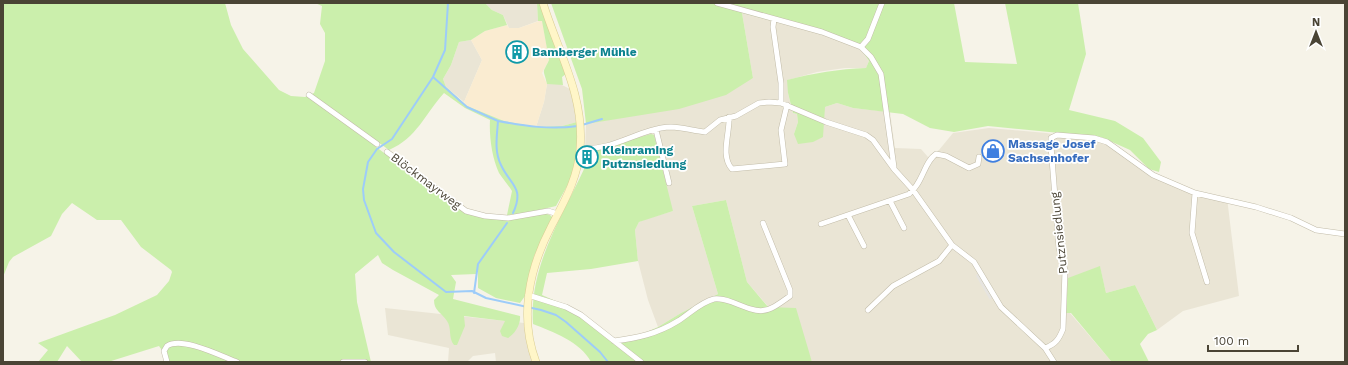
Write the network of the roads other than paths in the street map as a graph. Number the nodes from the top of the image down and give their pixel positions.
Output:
1 (543, 3) edge
2 (717, 3) edge
3 (882, 3) edge
4 (774, 20) junction
5 (862, 47) junction
6 (309, 94) dead end
7 (781, 103) junction
8 (787, 105) junction
9 (729, 117) junction
10 (656, 130) junction
11 (377, 144) dead end
12 (580, 148) junction
13 (387, 152) dead end
14 (979, 157) dead end
15 (894, 169) junction
16 (669, 183) dead end
17 (913, 190) junction
18 (1195, 193) junction
19 (890, 201) junction
20 (558, 214) junction
21 (848, 215) junction
22 (763, 223) dead end
23 (821, 224) dead end
24 (904, 228) dead end
25 (1345, 234) edge
26 (952, 245) junction
27 (864, 246) dead end
28 (1207, 282) dead end
29 (528, 297) junction
30 (868, 310) dead end
31 (614, 341) junction
32 (1045, 348) junction
33 (1052, 361) edge
34 (167, 362) edge
35 (237, 362) edge
36 (343, 362) edge
37 (365, 362) edge
38 (536, 362) edge
39 (640, 362) edge

1 - 12 main road
2 - 4 street
3 - 5 street
4 - 5 street
4 - 7 street
5 - 15 street
6 - 11 street
7 - 8 street
7 - 9 street
8 - 9 street
8 - 15 street
9 - 10 street
10 - 12 street
10 - 16 street
12 - 20 main road
13 - 20 street, Blöckmayrweg
14 - 17 street
15 - 17 street
17 - 19 street
17 - 26 street
18 - 25 street
18 - 28 street
18 - 32 street, Putznsiedlung
19 - 21 street
19 - 24 street
20 - 29 main road
21 - 23 street
21 - 27 street
22 - 31 street
26 - 30 street
26 - 32 street
29 - 31 street
29 - 38 main road
31 - 39 street
32 - 33 street
34 - 35 street
36 - 37 street

